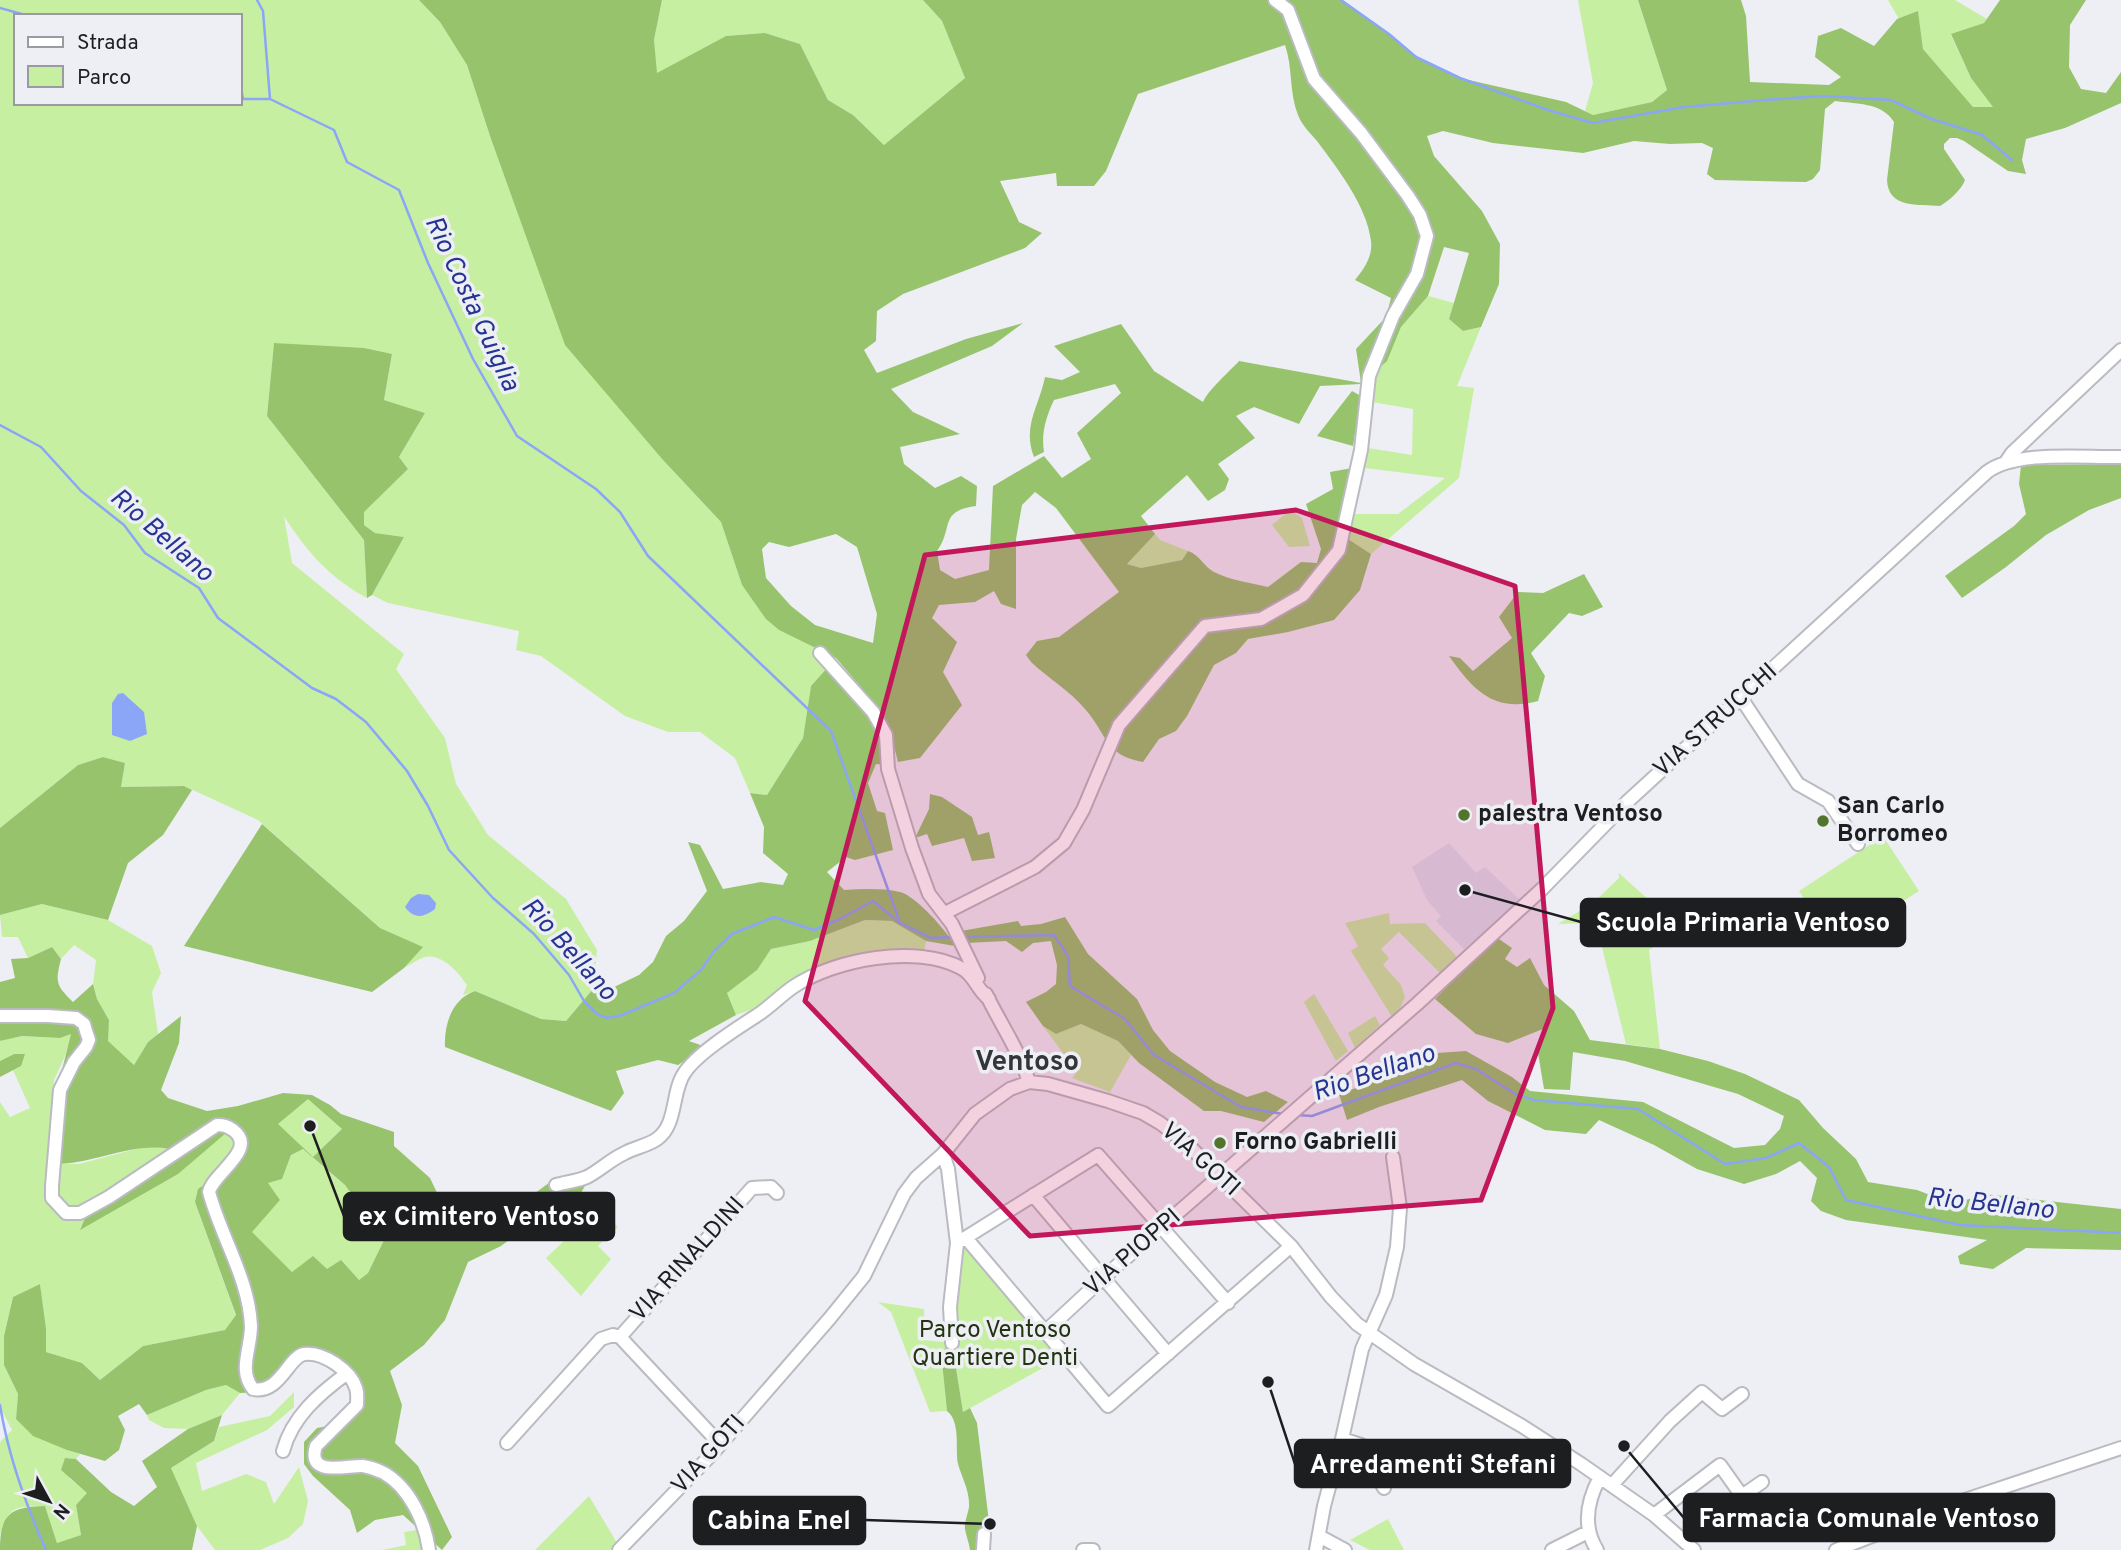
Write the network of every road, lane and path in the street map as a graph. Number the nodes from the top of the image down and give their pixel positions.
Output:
1 (1275, 0) edge
2 (2121, 350) edge
3 (2121, 457) edge
4 (2006, 462) junction
5 (820, 653) dead end
6 (1741, 698) junction
7 (1858, 844) dead end
8 (945, 913) junction
9 (989, 999) junction
10 (0, 1016) edge
11 (1029, 1082) junction
12 (943, 1154) junction
13 (1393, 1157) dead end
14 (1220, 1176) junction
15 (556, 1185) dead end
16 (777, 1193) dead end
17 (1032, 1195) junction
18 (1162, 1227) junction
19 (962, 1241) junction
20 (1291, 1247) junction
21 (1103, 1278) junction
22 (1228, 1303) junction
23 (1046, 1331) junction
24 (1368, 1333) junction
25 (620, 1337) junction
26 (952, 1343) dead end
27 (1168, 1354) junction
28 (346, 1374) junction
29 (1742, 1394) dead end
30 (1342, 1439) junction
31 (508, 1443) dead end
32 (720, 1444) junction
33 (2121, 1448) edge
34 (283, 1451) dead end
35 (1600, 1477) junction
36 (1762, 1482) dead end
37 (1612, 1485) junction
38 (1384, 1488) dead end
39 (1654, 1515) junction
40 (1588, 1532) junction
41 (984, 1534) dead end
42 (1319, 1536) junction
43 (429, 1550) edge
44 (619, 1550) edge
45 (983, 1550) edge
46 (1083, 1550) edge
47 (1093, 1550) edge
48 (1317, 1550) edge
49 (1345, 1550) edge
50 (1552, 1550) edge
51 (1597, 1550) edge
52 (1694, 1550) edge
53 (1836, 1550) edge

1 - 8 street
2 - 4 street
3 - 4 street, VIA STRUCCHI
4 - 6 street, VIA STRUCCHI
5 - 8 street
6 - 7 street
6 - 14 street, VIA STRUCCHI
8 - 9 street
9 - 11 street
9 - 15 street
10 - 28 street
11 - 12 street, VIA GOTI
11 - 14 street, VIA GOTI
12 - 19 street
12 - 32 street, VIA GOTI
13 - 24 street
14 - 18 street, VIA PIOPPI
14 - 20 street, VIA GOTI
16 - 25 street, VIA RINALDINI
17 - 18 street
17 - 19 street
17 - 21 street
18 - 21 street, VIA PIOPPI
18 - 22 street
19 - 23 street
19 - 26 street
20 - 22 street
20 - 24 street, VIA GOTI
21 - 23 street, VIA PIOPPI
21 - 27 street
22 - 27 street
23 - 27 street
24 - 30 street
24 - 35 street, VIA GOTI
25 - 31 street
25 - 32 street, VIA RINALDINI
28 - 34 street
28 - 43 street
29 - 37 street
30 - 38 street
30 - 42 street
32 - 44 street, VIA GOTI
33 - 53 street
35 - 37 street, VIA GOTI
35 - 40 street
36 - 39 street
37 - 39 street, VIA GOTI
39 - 52 street, VIA GOTI
40 - 50 street
40 - 51 street
41 - 45 street
42 - 48 street
42 - 49 street
46 - 47 street

